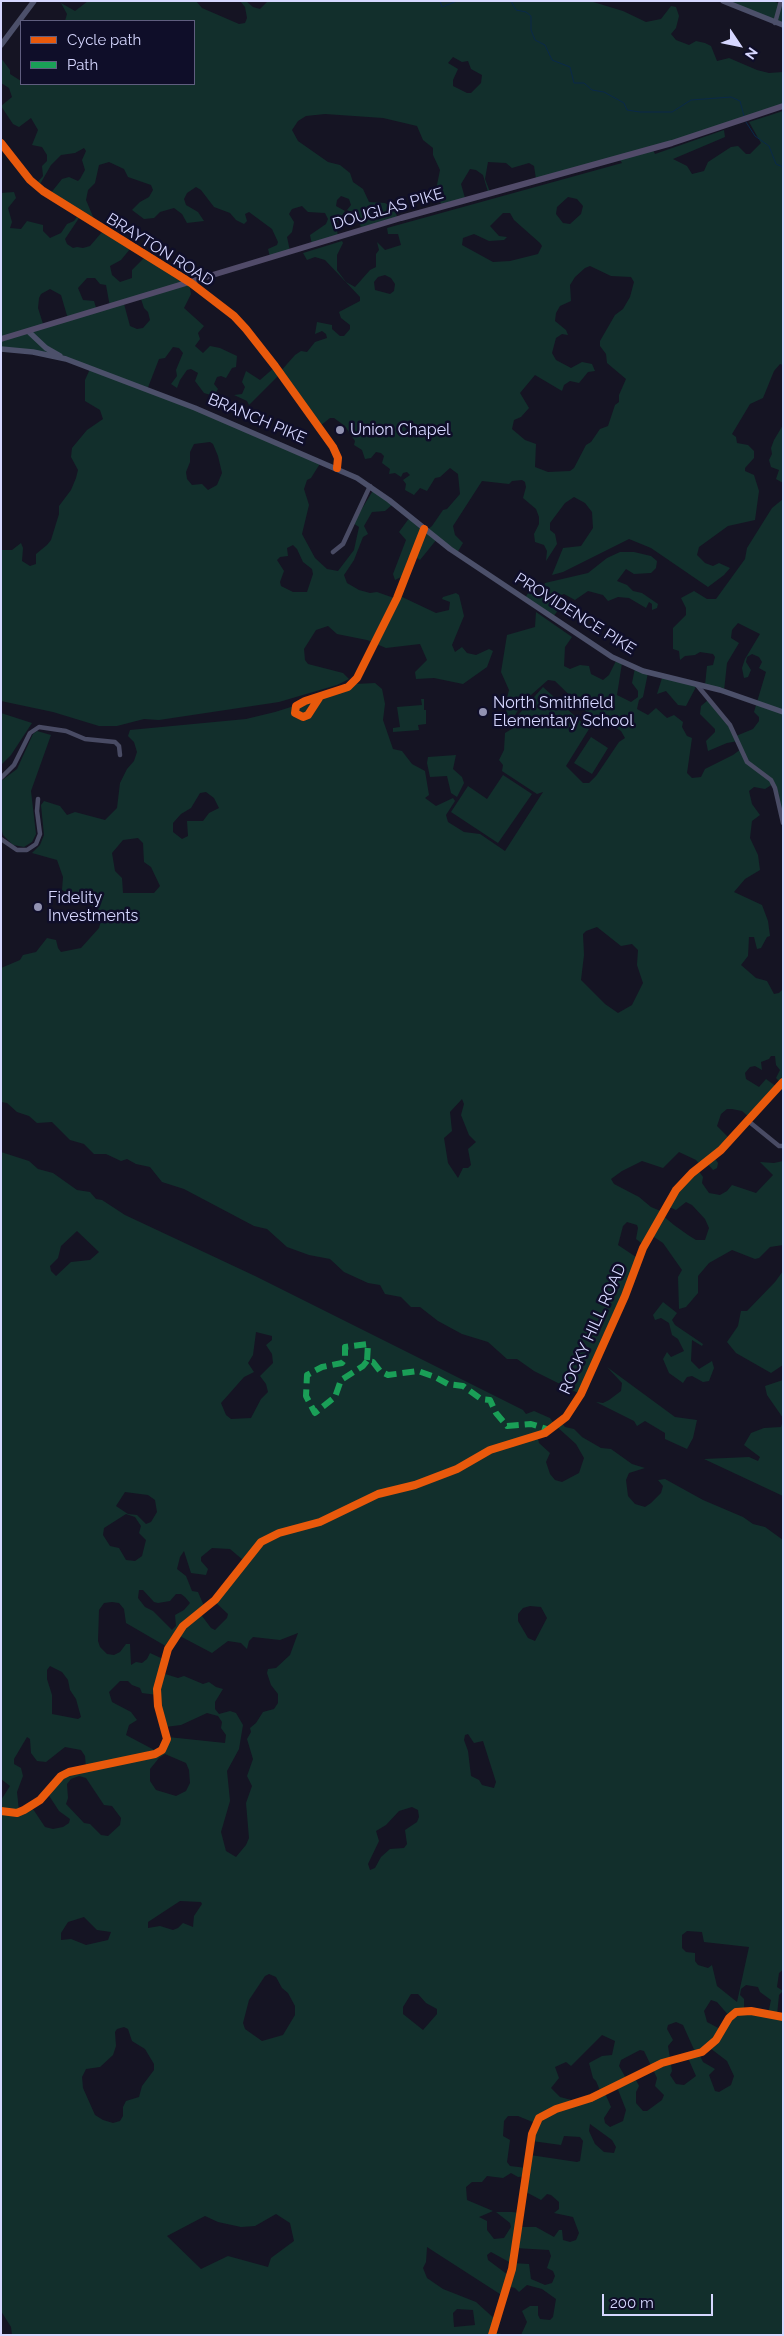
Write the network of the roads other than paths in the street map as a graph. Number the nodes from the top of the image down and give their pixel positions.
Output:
1 (34, 1) edge
2 (723, 1) edge
3 (781, 1) edge
4 (775, 23) junction
5 (783, 25) edge
6 (1, 45) edge
7 (783, 106) edge
8 (1, 143) edge
9 (191, 283) junction
10 (28, 332) junction
11 (1, 339) edge
12 (1, 349) edge
13 (66, 359) junction
14 (337, 468) junction
15 (370, 486) junction
16 (424, 529) junction
17 (333, 552) dead end
18 (473, 564) joint
19 (698, 685) junction
20 (319, 698) junction
21 (783, 712) edge
22 (120, 755) dead end
23 (1, 778) edge
24 (38, 799) dead end
25 (783, 823) edge
26 (1, 839) edge
27 (783, 1082) edge
28 (747, 1120) junction
29 (783, 1146) edge
30 (1, 1811) edge
31 (783, 2017) edge
32 (492, 2335) edge

1 - 6 street
2 - 4 street
3 - 4 street
4 - 5 street
7 - 9 main road, DOUGLAS PIKE
8 - 9 street, BRAYTON ROAD
9 - 10 main road, DOUGLAS PIKE
9 - 14 street, BRAYTON ROAD
10 - 11 main road, DOUGLAS PIKE
10 - 13 street, BRANCH PIKE
12 - 13 street, BRANCH PIKE
13 - 14 street, BRANCH PIKE
14 - 15 street, BRANCH PIKE
15 - 16 street, BRANCH PIKE
15 - 17 street
16 - 18 street, BRANCH PIKE
16 - 20 street
18 - 19 street, PROVIDENCE PIKE
19 - 21 street, PROVIDENCE PIKE
19 - 25 street
20 - 20 street
22 - 23 street
24 - 26 street
27 - 28 street, ROCKY HILL ROAD
28 - 29 street
28 - 30 street, ROCKY HILL ROAD
31 - 32 street

